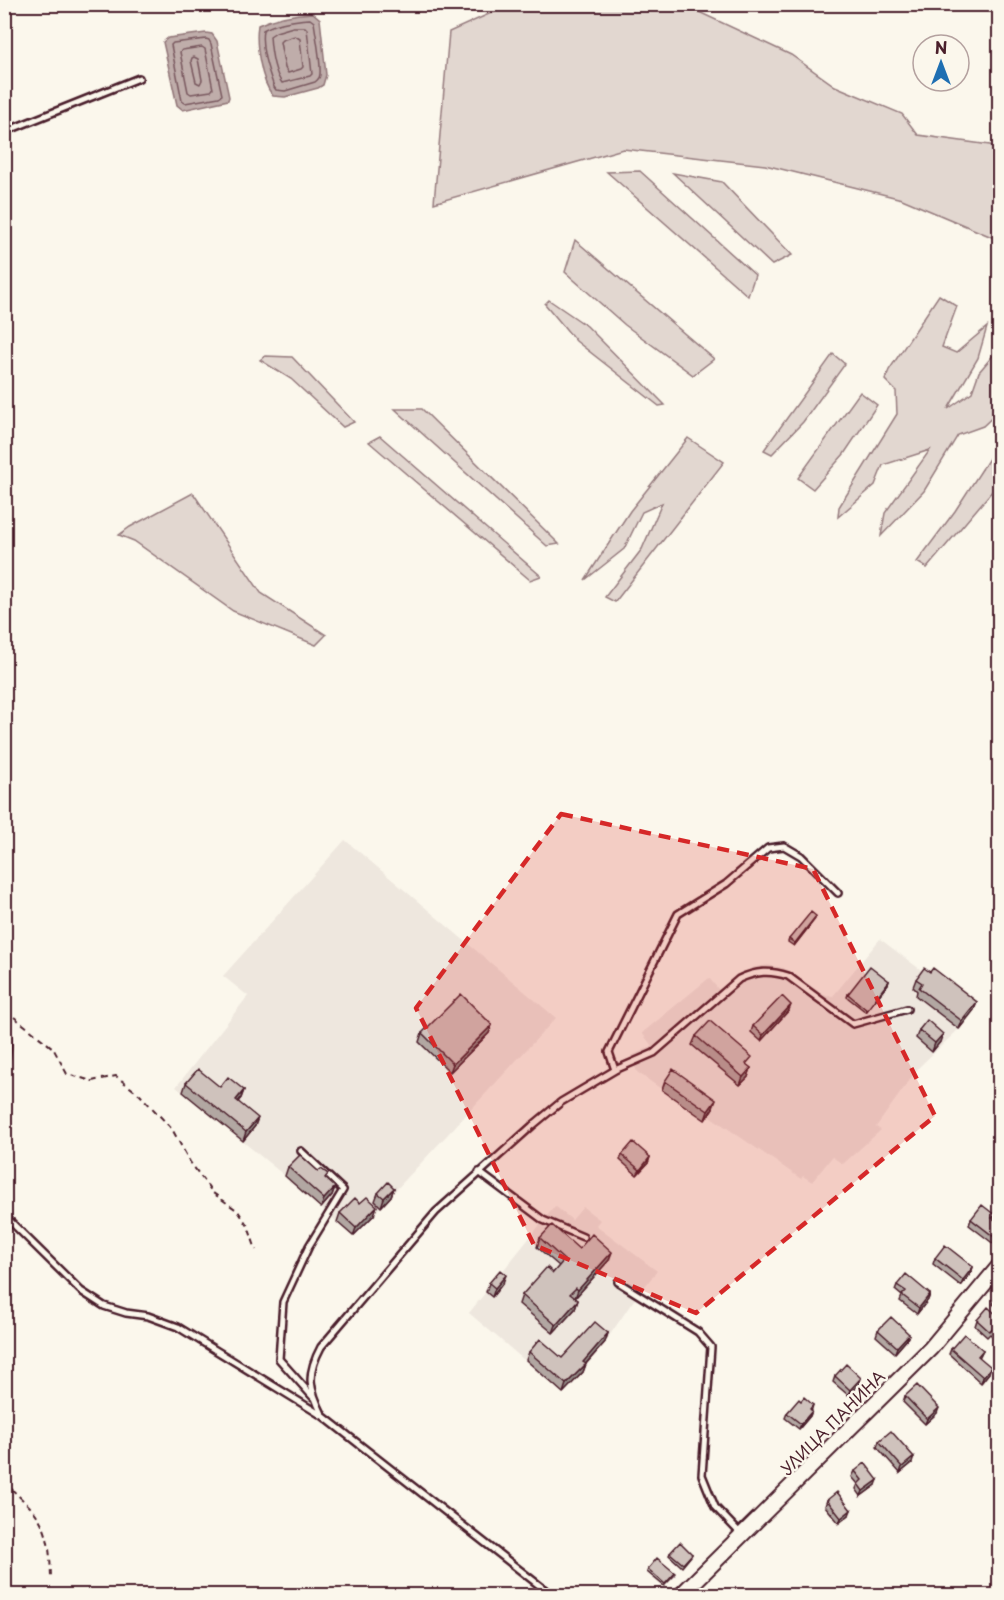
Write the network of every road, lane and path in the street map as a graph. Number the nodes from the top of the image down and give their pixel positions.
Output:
1 (139, 78) dead end
2 (4, 132) edge
3 (838, 893) dead end
4 (5, 1008) edge
5 (907, 1010) dead end
6 (4, 1068) edge
7 (615, 1070) junction
8 (301, 1151) dead end
9 (479, 1172) junction
10 (4, 1215) edge
11 (583, 1238) dead end
12 (256, 1250) dead end
13 (999, 1265) edge
14 (618, 1282) dead end
15 (314, 1398) junction
16 (323, 1416) junction
17 (4, 1481) edge
18 (741, 1534) junction
19 (51, 1577) dead end
20 (553, 1596) edge
21 (680, 1596) edge

1 - 2 lane
3 - 7 lane
4 - 6 lane
4 - 12 path
5 - 7 lane
7 - 9 lane
8 - 15 lane
9 - 11 lane
9 - 15 lane
10 - 16 lane
13 - 18 street, УЛИЦА ПАНИНА
14 - 18 lane
15 - 16 lane
16 - 20 lane
17 - 19 path
18 - 21 street, УЛИЦА ПАНИНА

